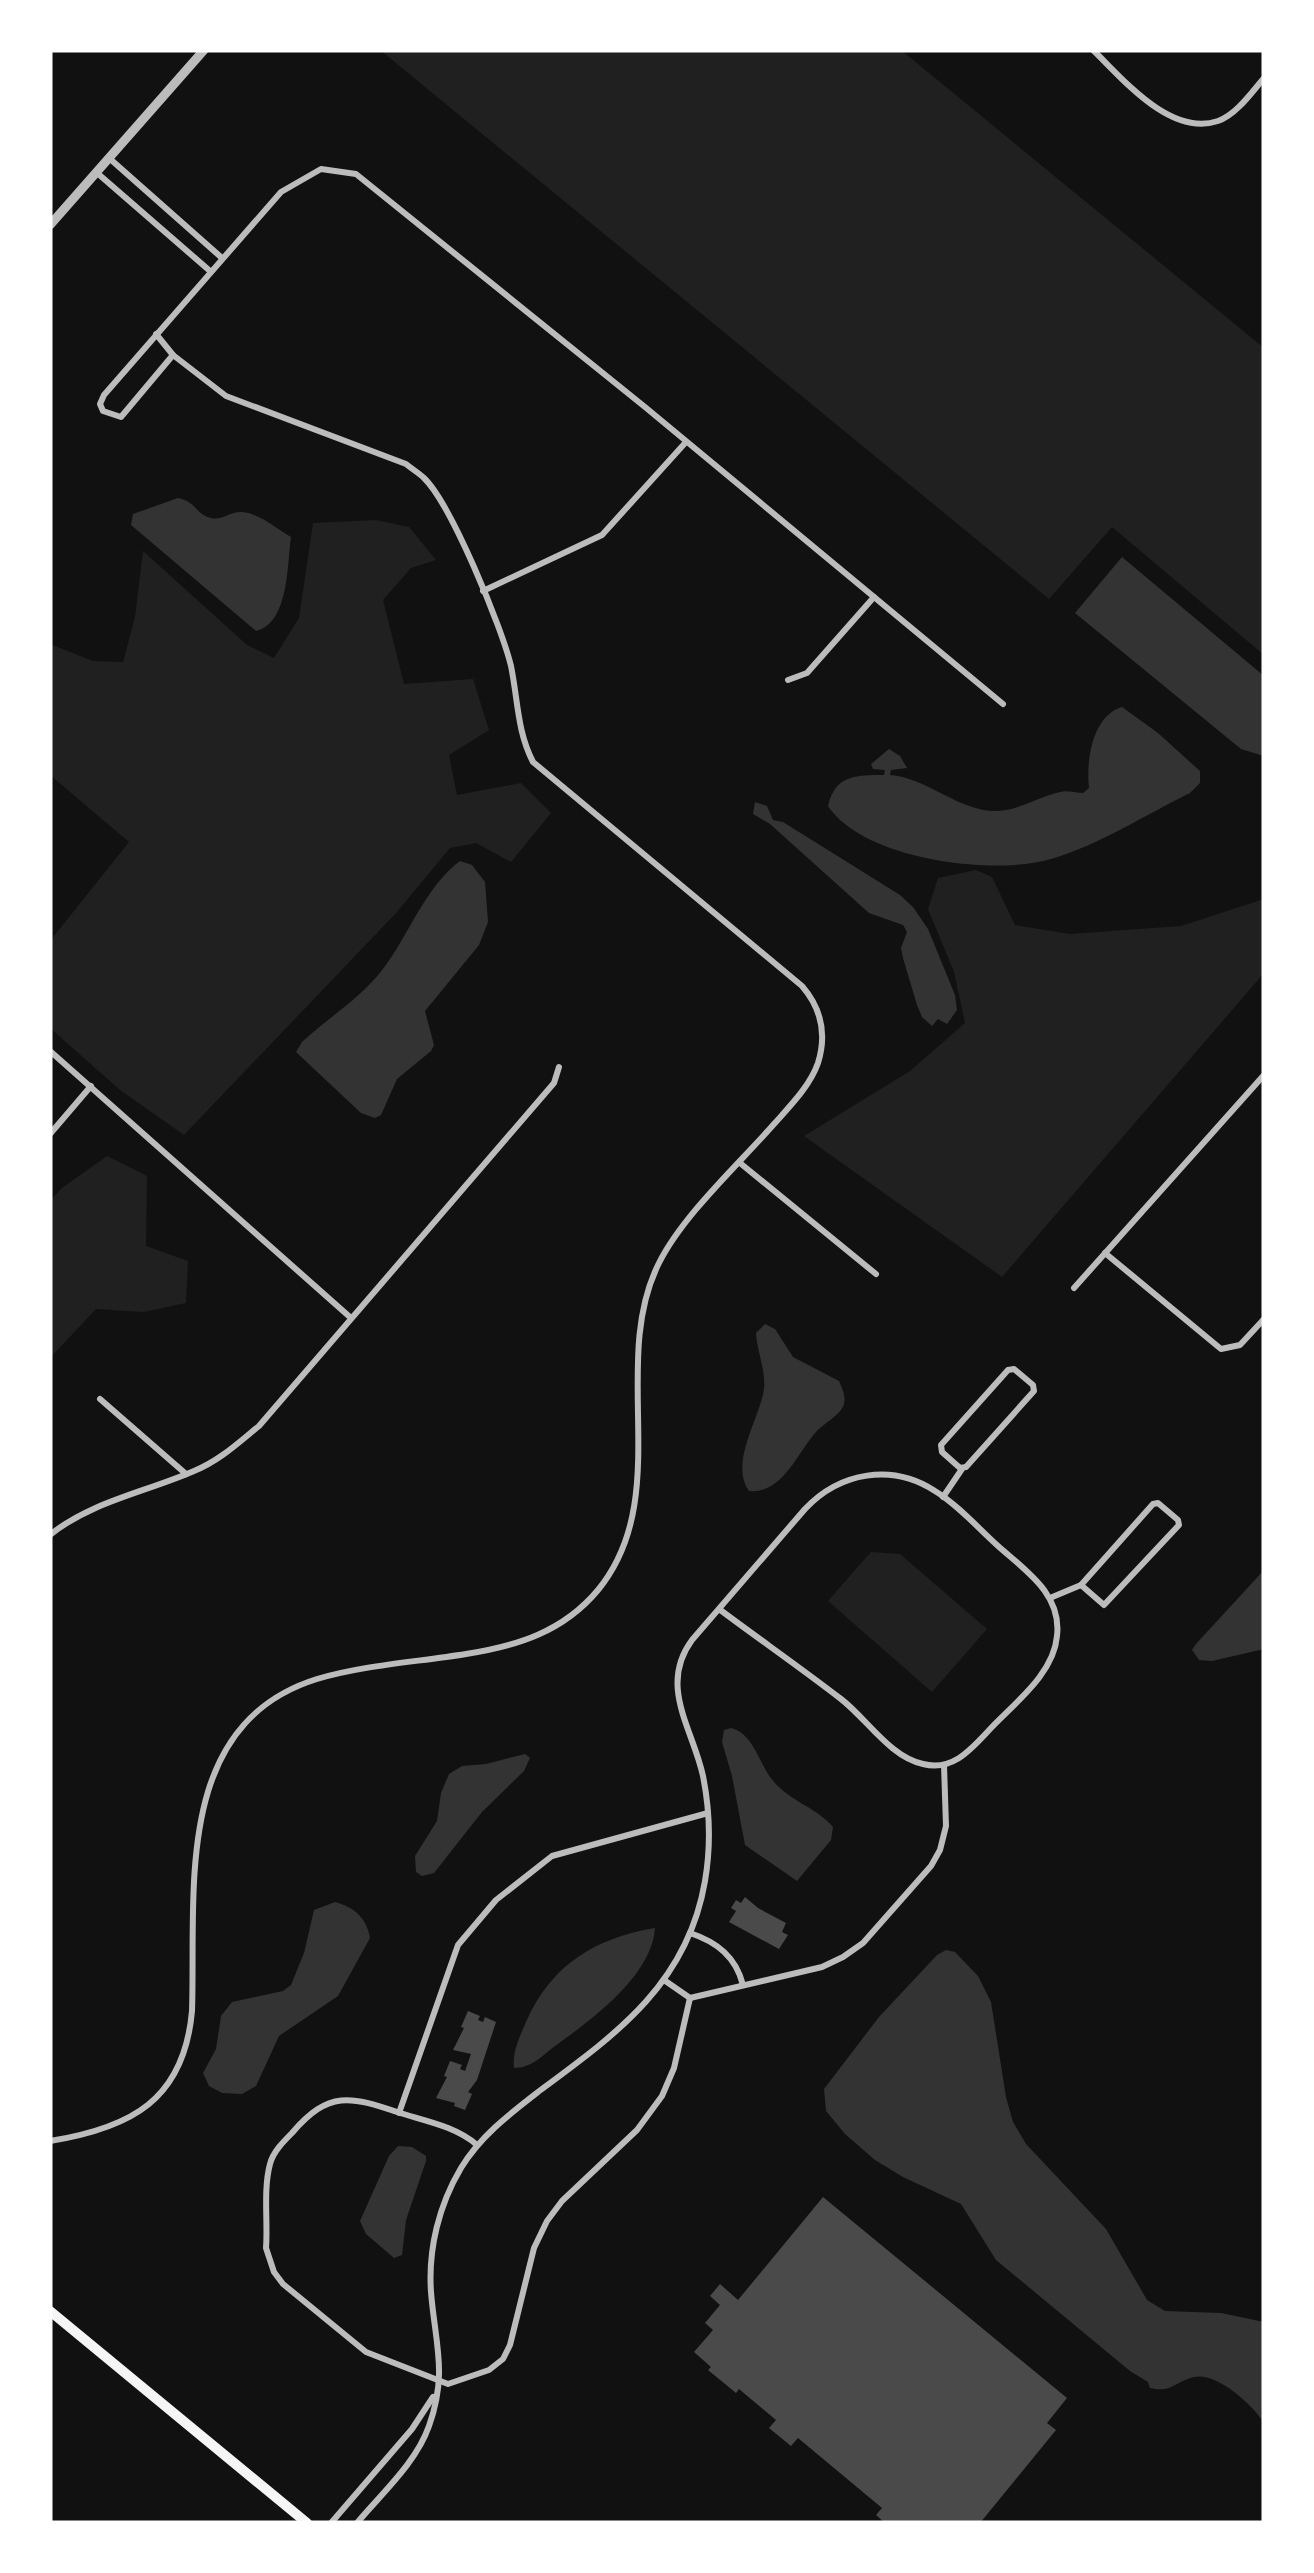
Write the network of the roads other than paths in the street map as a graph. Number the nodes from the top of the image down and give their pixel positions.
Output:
1 (204, 50) edge
2 (1093, 50) edge
3 (1264, 78) edge
4 (109, 158) junction
5 (96, 172) junction
6 (50, 225) edge
7 (222, 258) junction
8 (210, 271) junction
9 (156, 334) junction
10 (173, 355) junction
11 (686, 442) junction
12 (483, 592) junction
13 (874, 597) junction
14 (788, 680) dead end
15 (1003, 704) dead end
16 (50, 1051) edge
17 (559, 1067) dead end
18 (1264, 1075) edge
19 (91, 1086) junction
20 (50, 1134) edge
21 (740, 1163) junction
22 (1105, 1253) junction
23 (876, 1274) dead end
24 (1074, 1288) dead end
25 (351, 1318) junction
26 (1264, 1319) edge
27 (100, 1399) dead end
28 (962, 1468) junction
29 (186, 1474) junction
30 (943, 1497) junction
31 (50, 1535) edge
32 (1081, 1585) junction
33 (1050, 1598) junction
34 (719, 1609) junction
35 (944, 1765) junction
36 (708, 1813) junction
37 (690, 1933) junction
38 (664, 1980) junction
39 (743, 1986) junction
40 (690, 1998) junction
41 (399, 2112) junction
42 (50, 2142) edge
43 (478, 2145) junction
44 (50, 2311) edge
45 (438, 2381) junction
46 (307, 2523) edge
47 (331, 2523) edge
48 (357, 2523) edge

1 - 4 street
2 - 3 street
4 - 5 street
4 - 7 street
5 - 6 street
5 - 8 street
7 - 8 street
7 - 11 street
8 - 9 street
9 - 10 street
9 - 10 street
10 - 12 street
11 - 12 street
11 - 13 street
12 - 21 street
13 - 14 street
13 - 15 street
16 - 19 street
17 - 25 street
18 - 22 street
19 - 20 street
19 - 25 street
21 - 23 street
21 - 42 street
22 - 24 street
22 - 26 street
25 - 29 street
27 - 29 street
28 - 28 street
28 - 30 street
29 - 31 street
30 - 33 street
30 - 34 street
32 - 32 street
32 - 33 street
33 - 35 street
34 - 35 street
34 - 36 street
35 - 39 street
36 - 37 street
36 - 41 street
37 - 38 street
37 - 39 street
38 - 40 street
38 - 43 street
39 - 40 street
40 - 45 street
41 - 43 street
41 - 45 street
43 - 45 street
44 - 46 main road
45 - 47 street
45 - 48 street

